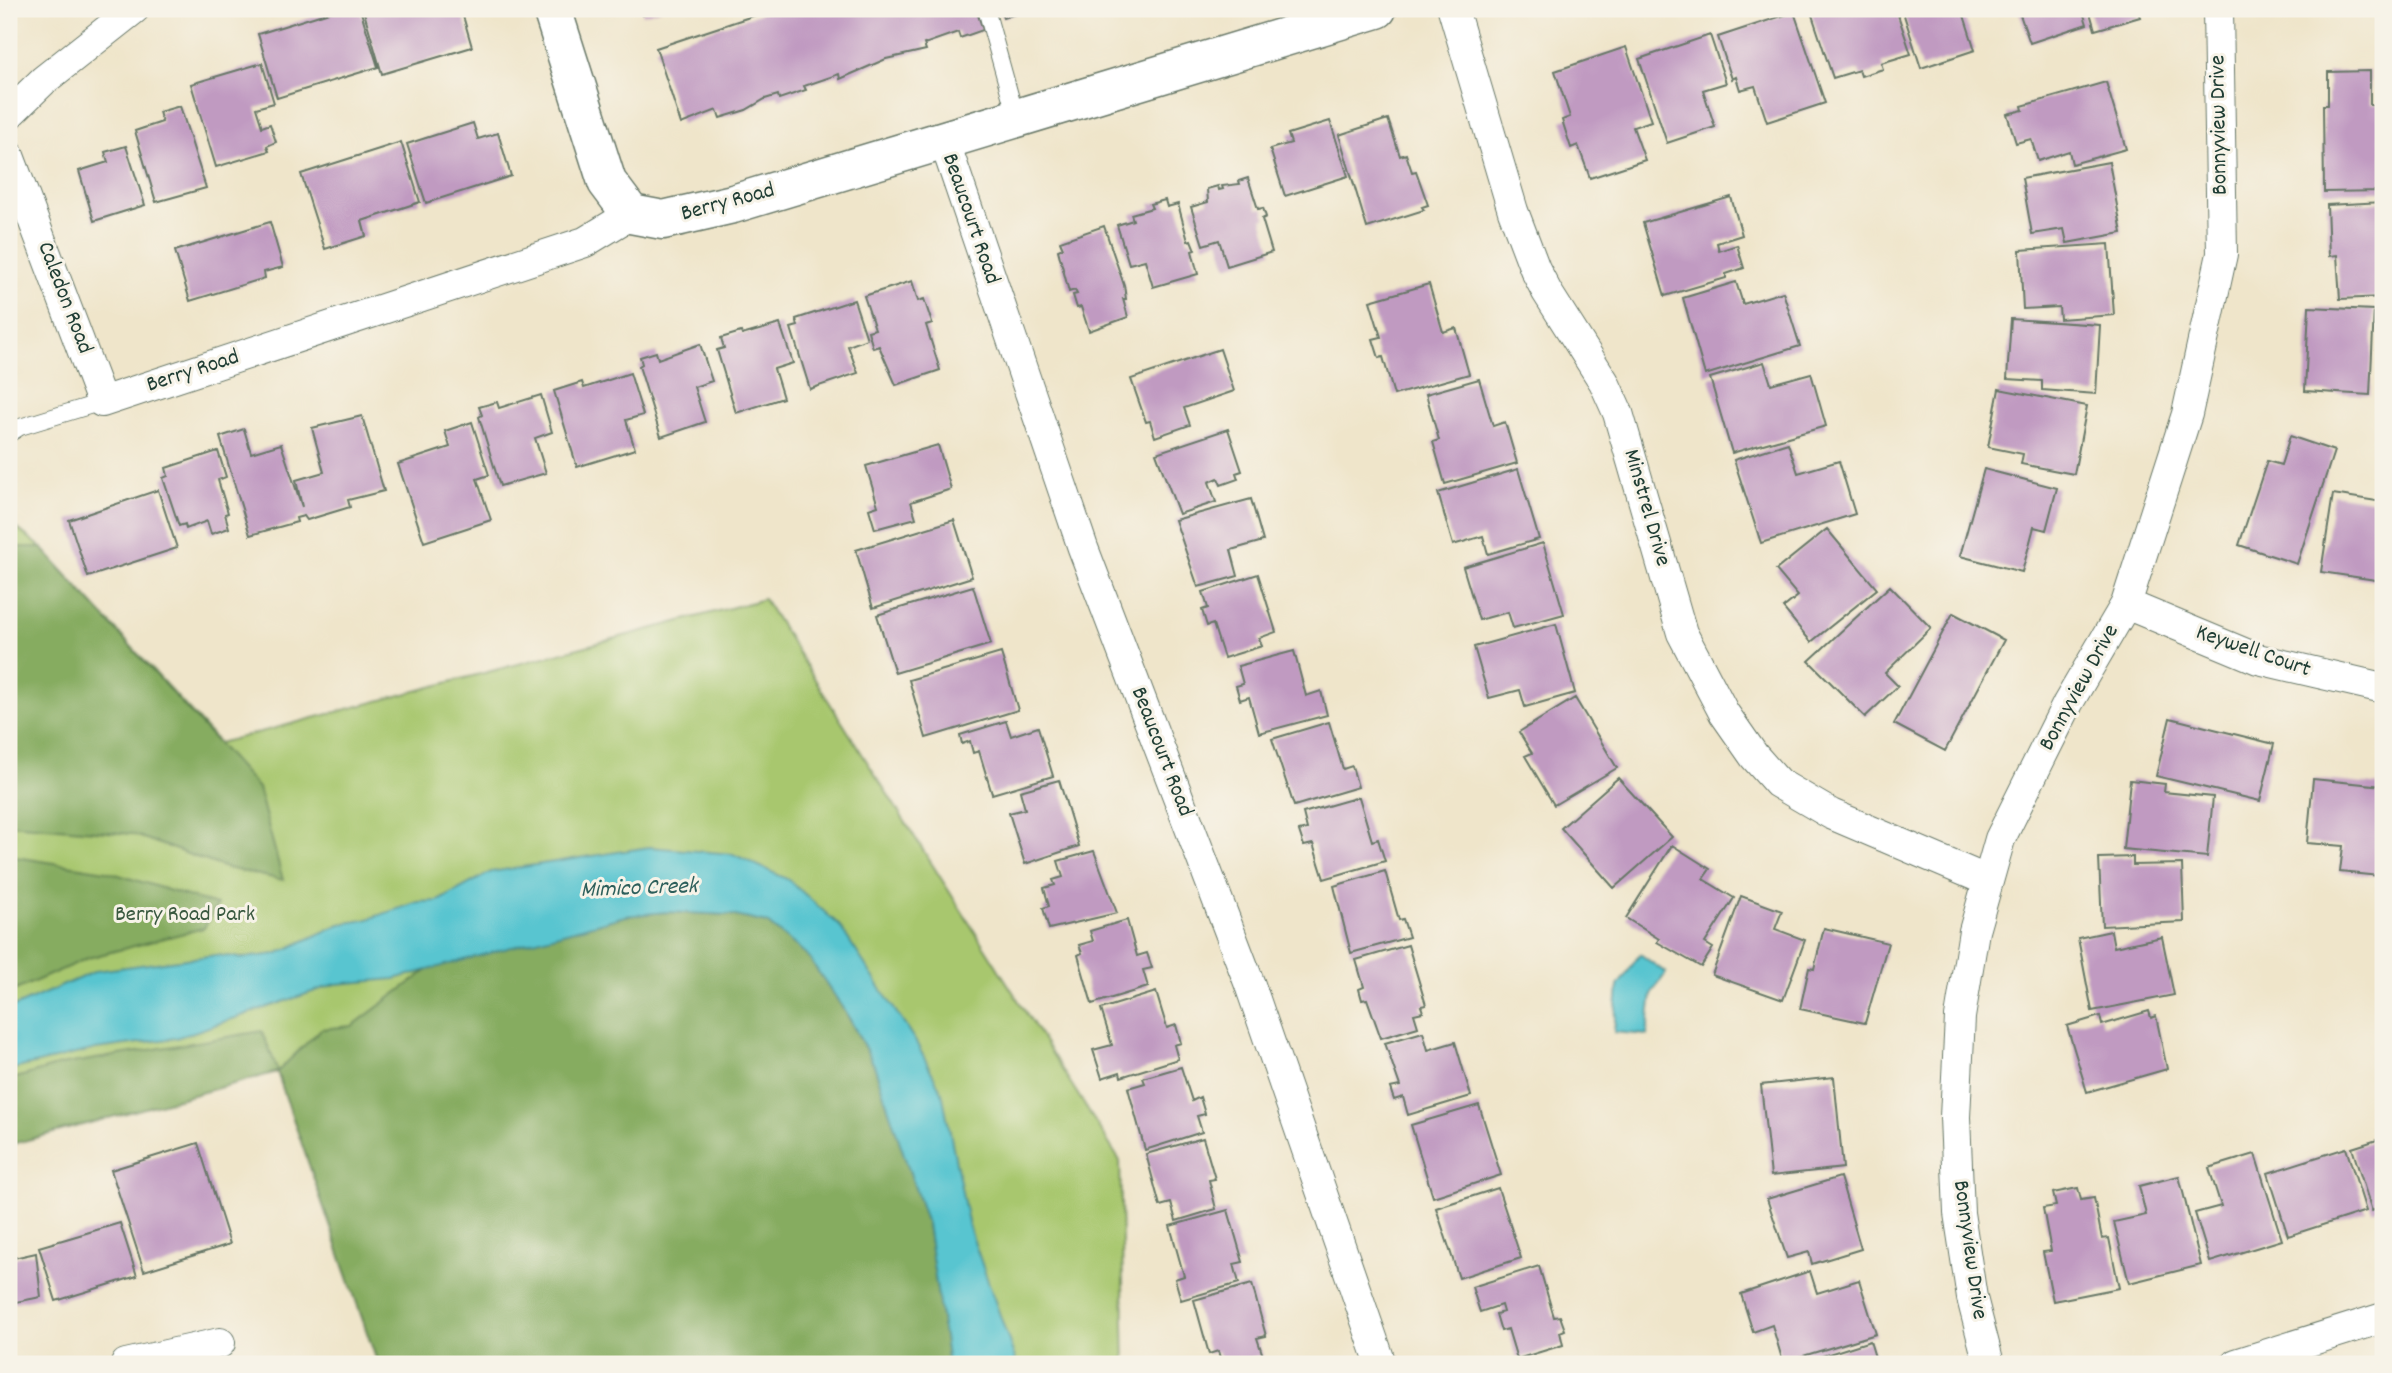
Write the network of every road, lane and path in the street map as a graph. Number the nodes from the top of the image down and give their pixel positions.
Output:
1 (134, 9) edge
2 (552, 9) edge
3 (986, 9) edge
4 (1377, 9) edge
5 (1453, 9) edge
6 (2218, 9) edge
7 (9, 114) edge
8 (1016, 117) junction
9 (943, 140) junction
10 (9, 156) edge
11 (631, 214) junction
12 (102, 402) junction
13 (9, 434) edge
14 (2126, 604) junction
15 (2383, 688) edge
16 (1986, 880) junction
17 (2383, 1318) edge
18 (220, 1343) dead end
19 (126, 1364) edge
20 (1381, 1364) edge
21 (1989, 1364) edge
22 (2236, 1364) edge

1 - 7 street
2 - 11 street
3 - 8 lane
4 - 8 street, Berry Road
5 - 16 street, Minstrel Drive
6 - 14 street, Bonnyview Drive
8 - 9 street, Berry Road
9 - 11 street, Berry Road
9 - 20 street, Beaucourt Road
10 - 12 street, Caledon Road
11 - 12 street, Berry Road
12 - 13 lane, Berry Road
14 - 15 street, Keywell Court
14 - 16 street, Bonnyview Drive
16 - 21 street, Bonnyview Drive
17 - 22 street
18 - 19 street

